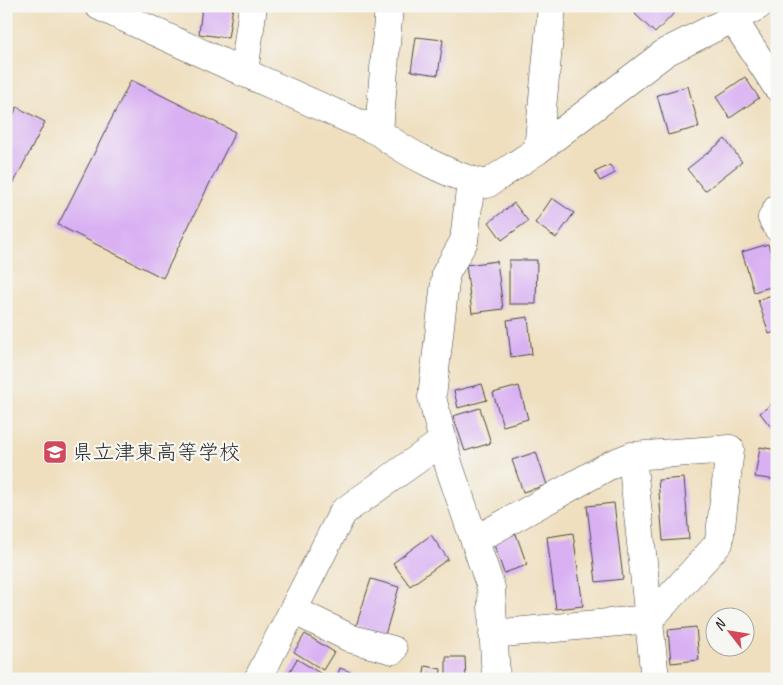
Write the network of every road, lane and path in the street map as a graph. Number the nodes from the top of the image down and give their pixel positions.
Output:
1 (253, 6) edge
2 (389, 6) edge
3 (552, 6) edge
4 (758, 6) edge
5 (115, 10) edge
6 (722, 16) edge
7 (244, 73) junction
8 (777, 87) edge
9 (379, 132) junction
10 (538, 150) junction
11 (471, 181) junction
12 (777, 210) edge
13 (777, 227) edge
14 (443, 441) junction
15 (632, 456) junction
16 (475, 540) junction
17 (293, 610) junction
18 (650, 619) junction
19 (493, 634) junction
20 (393, 650) dead end
21 (258, 679) edge
22 (496, 679) edge
23 (655, 679) edge

1 - 7 street
2 - 9 street
3 - 10 street
4 - 6 street
5 - 7 street
6 - 8 street
6 - 10 street
7 - 9 street
9 - 11 street
10 - 11 street
11 - 14 street
12 - 13 street
14 - 16 street
14 - 17 street
15 - 16 street
15 - 18 street
15 - 18 street
16 - 19 street
17 - 20 street
17 - 21 street
18 - 19 street
18 - 23 street
19 - 22 street

